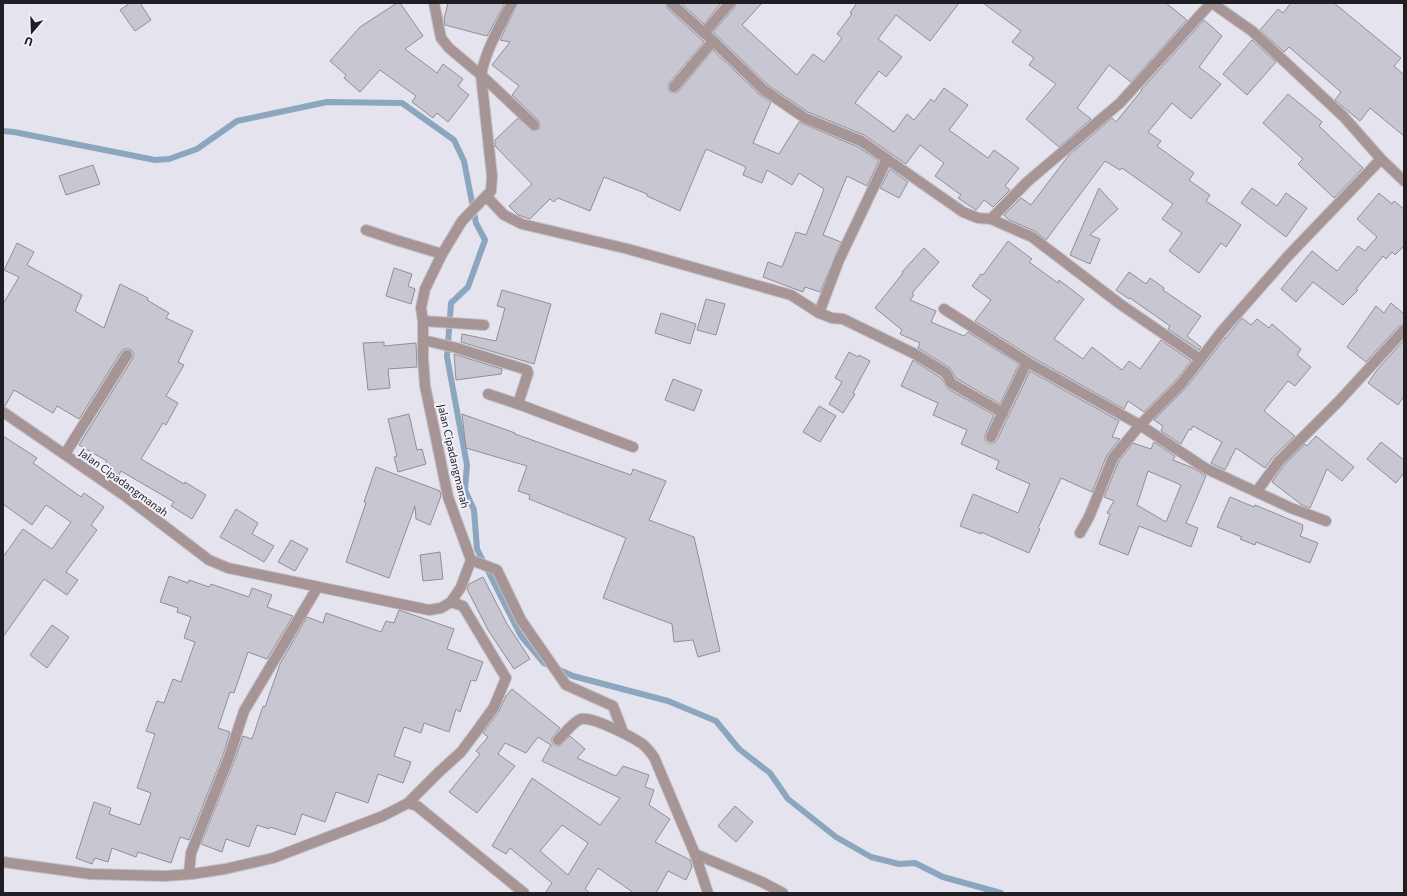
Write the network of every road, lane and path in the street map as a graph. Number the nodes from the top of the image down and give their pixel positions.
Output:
1 (434, 3) edge
2 (512, 3) edge
3 (671, 3) edge
4 (730, 3) edge
5 (1212, 3) edge
6 (704, 33) junction
7 (714, 41) junction
8 (481, 75) junction
9 (674, 87) dead end
10 (534, 125) dead end
11 (887, 159) junction
12 (1381, 159) junction
13 (1404, 181) edge
14 (486, 196) junction
15 (991, 219) junction
16 (366, 230) dead end
17 (442, 254) junction
18 (944, 309) dead end
19 (818, 313) junction
20 (423, 321) junction
21 (484, 325) dead end
22 (1404, 330) edge
23 (428, 342) junction
24 (127, 355) dead end
25 (1200, 359) junction
26 (1028, 362) junction
27 (488, 394) dead end
28 (518, 404) junction
29 (3, 412) edge
30 (1003, 413) junction
31 (1140, 425) junction
32 (991, 437) dead end
33 (633, 447) dead end
34 (65, 454) junction
35 (1257, 491) junction
36 (1326, 521) dead end
37 (1080, 533) dead end
38 (472, 560) junction
39 (317, 588) junction
40 (451, 602) junction
41 (623, 732) junction
42 (558, 740) dead end
43 (408, 803) junction
44 (695, 854) junction
45 (3, 862) edge
46 (190, 874) junction
47 (524, 893) edge
48 (708, 893) edge
49 (784, 893) edge

1 - 8 street
2 - 8 street, Jalan Cipadangmanah
3 - 6 street
4 - 6 street
5 - 12 street
5 - 15 street
6 - 7 street
7 - 9 street
7 - 11 street
8 - 10 street
8 - 14 street, Jalan Cipadangmanah
11 - 15 street
11 - 19 street
12 - 13 street
12 - 25 street
14 - 17 street, Jalan Cipadangmanah
14 - 19 street
15 - 25 street
16 - 17 street
17 - 20 street, Jalan Cipadangmanah
18 - 26 street
19 - 30 street
20 - 21 street
20 - 23 street, Jalan Cipadangmanah
22 - 35 street
23 - 28 street
23 - 38 street, Jalan Cipadangmanah
24 - 34 street
25 - 31 street
26 - 30 street
26 - 31 street
27 - 28 street
28 - 33 street
29 - 34 street, Jalan Cipadangmanah
30 - 32 street
31 - 35 street
31 - 37 street
34 - 39 street, Jalan Cipadangmanah
35 - 36 street
38 - 40 street
38 - 41 street
39 - 40 street, Jalan Cipadangmanah
39 - 46 street
40 - 43 street
41 - 42 street
41 - 44 street
43 - 46 street
43 - 47 street
44 - 48 street
44 - 49 street
45 - 46 street

